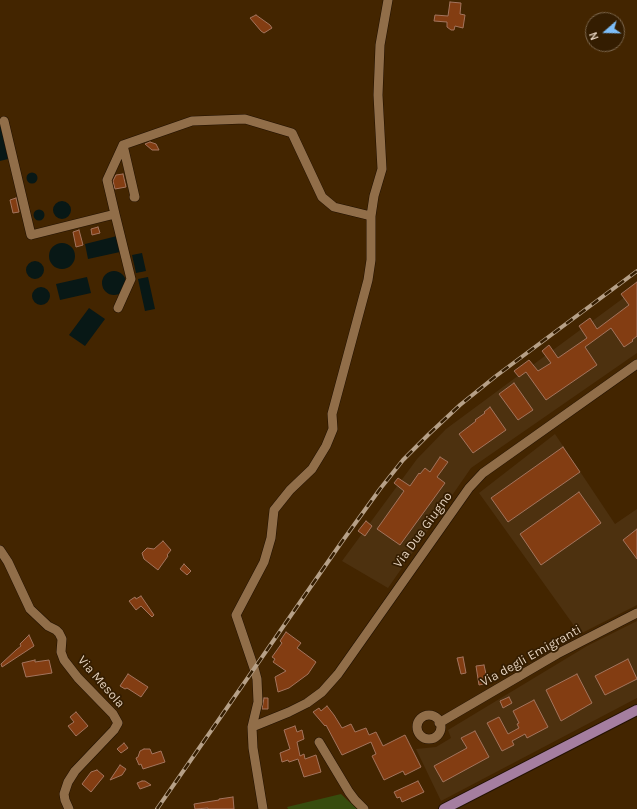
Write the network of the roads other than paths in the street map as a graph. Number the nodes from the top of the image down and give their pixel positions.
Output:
1 (388, 0) edge
2 (4, 121) dead end
3 (123, 145) junction
4 (134, 197) dead end
5 (115, 214) junction
6 (371, 216) junction
7 (118, 308) dead end
8 (637, 364) edge
9 (0, 550) edge
10 (637, 614) edge
11 (637, 710) edge
12 (439, 723) dead end
13 (252, 727) junction
14 (319, 742) dead end
15 (69, 809) edge
16 (263, 809) edge
17 (364, 809) edge
18 (444, 809) edge

1 - 6 street
2 - 5 street
3 - 4 street
3 - 5 street
3 - 6 street
5 - 7 street
6 - 13 street
8 - 13 street, Via Due Giugno
9 - 15 street, Via Mesola
10 - 12 street, Via degli Emigranti
11 - 18 main road
13 - 16 street
14 - 17 street

